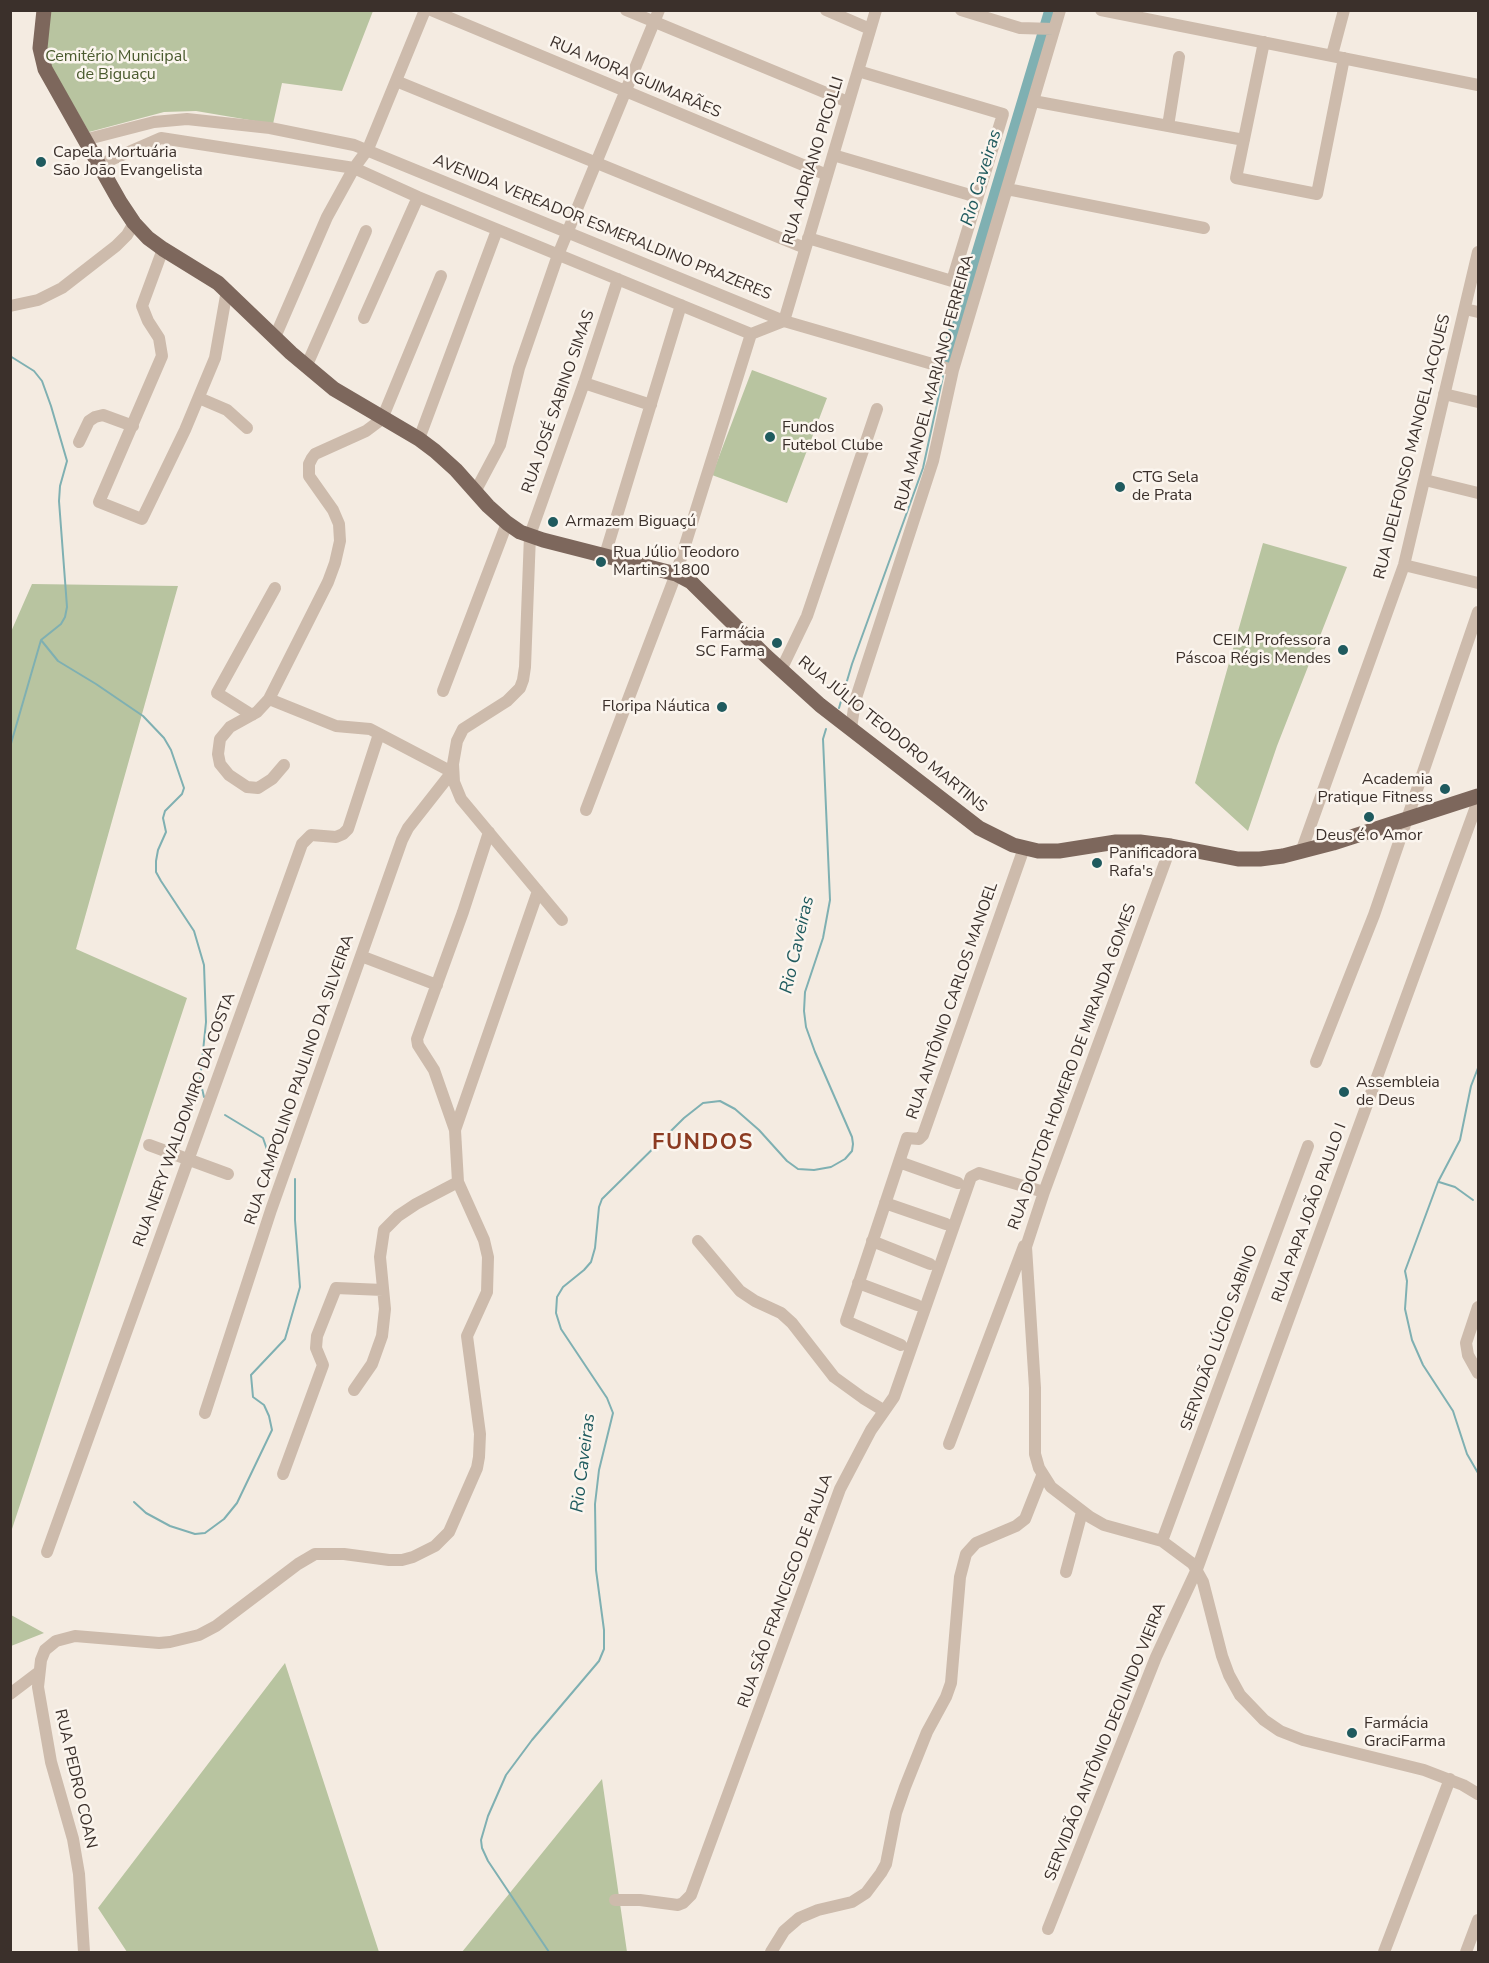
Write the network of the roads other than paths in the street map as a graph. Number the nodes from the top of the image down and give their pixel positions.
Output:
1 (44, 10) edge
2 (425, 10) edge
3 (431, 10) edge
4 (626, 10) edge
5 (826, 10) edge
6 (876, 10) edge
7 (961, 10) edge
8 (1060, 10) edge
9 (1101, 10) edge
10 (1344, 10) edge
11 (657, 16) edge
12 (870, 29) junction
13 (1049, 29) junction
14 (1264, 42) junction
15 (1338, 56) junction
16 (1179, 57) dead end
17 (858, 70) junction
18 (396, 81) junction
19 (1479, 85) edge
20 (626, 92) junction
21 (1033, 101) junction
22 (848, 102) junction
23 (1168, 126) junction
24 (84, 140) junction
25 (1244, 140) junction
26 (368, 149) junction
27 (833, 154) junction
28 (596, 163) junction
29 (99, 165) junction
30 (354, 168) junction
31 (827, 175) junction
32 (1007, 189) junction
33 (418, 197) junction
34 (977, 197) junction
35 (134, 223) junction
36 (1204, 228) dead end
37 (497, 230) junction
38 (366, 231) dead end
39 (568, 231) junction
40 (807, 243) junction
41 (163, 249) junction
42 (1479, 252) edge
43 (558, 255) junction
44 (441, 276) dead end
45 (618, 279) junction
46 (226, 290) junction
47 (681, 305) junction
48 (10, 306) edge
49 (1465, 309) junction
50 (1479, 312) edge
51 (364, 318) dead end
52 (784, 321) junction
53 (751, 334) junction
54 (275, 337) junction
55 (306, 366) junction
56 (954, 370) junction
57 (584, 383) junction
58 (1444, 394) junction
59 (199, 398) junction
60 (1479, 402) edge
61 (651, 405) junction
62 (877, 409) dead end
63 (382, 419) junction
64 (133, 426) junction
65 (247, 428) dead end
66 (419, 439) junction
67 (79, 442) dead end
68 (1425, 480) junction
69 (475, 492) junction
70 (1479, 493) edge
71 (507, 523) junction
72 (530, 535) junction
73 (604, 555) junction
74 (1404, 565) junction
75 (676, 574) junction
76 (1479, 583) edge
77 (275, 588) dead end
78 (1479, 612) edge
79 (781, 670) junction
80 (443, 692) dead end
81 (269, 699) junction
82 (252, 715) junction
83 (851, 729) junction
84 (379, 734) junction
85 (284, 765) dead end
86 (452, 772) junction
87 (1479, 796) edge
88 (1479, 801) edge
89 (586, 810) dead end
90 (1407, 820) junction
91 (489, 832) junction
92 (1172, 846) junction
93 (1024, 848) junction
94 (1300, 852) junction
95 (538, 891) junction
96 (562, 920) dead end
97 (361, 956) junction
98 (437, 985) junction
99 (1316, 1062) dead end
100 (455, 1130) junction
101 (149, 1145) dead end
102 (1308, 1146) dead end
103 (188, 1160) junction
104 (899, 1162) junction
105 (228, 1174) dead end
106 (458, 1182) junction
107 (958, 1183) dead end
108 (1044, 1192) junction
109 (885, 1203) junction
110 (946, 1224) dead end
111 (1029, 1234) junction
112 (698, 1241) dead end
113 (872, 1242) junction
114 (930, 1264) dead end
115 (858, 1283) junction
116 (383, 1290) junction
117 (916, 1305) dead end
118 (1479, 1307) edge
119 (901, 1345) dead end
120 (1479, 1373) edge
121 (354, 1390) dead end
122 (884, 1410) junction
123 (205, 1413) dead end
124 (949, 1444) dead end
125 (283, 1474) dead end
126 (1042, 1476) junction
127 (1083, 1512) junction
128 (1162, 1541) junction
129 (47, 1552) dead end
130 (1197, 1569) junction
131 (1066, 1572) dead end
132 (39, 1672) junction
133 (10, 1694) edge
134 (1450, 1779) junction
135 (1479, 1794) edge
136 (615, 1900) dead end
137 (1479, 1920) edge
138 (1048, 1929) dead end
139 (84, 1953) edge
140 (771, 1953) edge
141 (1384, 1953) edge
142 (1466, 1953) edge

1 - 24 main road, RUA JÚLIO TEODORO MARTINS
2 - 18 street
3 - 20 street, RUA MORA GUIMARÃES
4 - 11 street
5 - 12 street
6 - 12 street, RUA ADRIANO PICOLLI
7 - 13 street
8 - 13 street, RUA MANOEL MARIANO FERREIRA
9 - 14 street
10 - 15 street
11 - 20 street
11 - 22 street
12 - 17 street, RUA ADRIANO PICOLLI
13 - 21 street, RUA MANOEL MARIANO FERREIRA
14 - 15 street
14 - 25 street
15 - 19 street
15 - 25 street
16 - 23 street
17 - 22 street, RUA ADRIANO PICOLLI
17 - 34 street
18 - 26 street
18 - 28 street
20 - 28 street
20 - 31 street, RUA MORA GUIMARÃES
21 - 23 street
21 - 32 street, RUA MANOEL MARIANO FERREIRA
22 - 27 street, RUA ADRIANO PICOLLI
23 - 25 street
24 - 26 street, AVENIDA VEREADOR ESMERALDINO PRAZERES
24 - 29 main road, RUA JÚLIO TEODORO MARTINS
26 - 30 street
26 - 39 street, AVENIDA VEREADOR ESMERALDINO PRAZERES
27 - 31 street, RUA ADRIANO PICOLLI
27 - 34 street
28 - 39 street
28 - 40 street
29 - 30 street
29 - 35 main road, RUA JÚLIO TEODORO MARTINS
30 - 33 street
30 - 54 street
31 - 40 street, RUA ADRIANO PICOLLI
32 - 36 street
32 - 56 street, RUA MANOEL MARIANO FERREIRA
33 - 37 street
33 - 51 street
34 - 40 street
35 - 41 main road, RUA JÚLIO TEODORO MARTINS
35 - 48 street
37 - 43 street
37 - 66 street
38 - 55 street
39 - 43 street
39 - 52 street, AVENIDA VEREADOR ESMERALDINO PRAZERES
40 - 52 street, RUA ADRIANO PICOLLI
41 - 46 main road, RUA JÚLIO TEODORO MARTINS
41 - 64 street
42 - 49 street, RUA IDELFONSO MANOEL JACQUES
43 - 45 street
43 - 69 street
44 - 63 street
45 - 47 street
45 - 57 street, RUA JOSÉ SABINO SIMAS
46 - 54 main road, RUA JÚLIO TEODORO MARTINS
46 - 59 street
47 - 53 street
47 - 61 street
49 - 50 street
49 - 58 street, RUA IDELFONSO MANOEL JACQUES
52 - 53 street, AVENIDA VEREADOR ESMERALDINO PRAZERES
52 - 56 street
53 - 75 street
54 - 55 main road, RUA JÚLIO TEODORO MARTINS
55 - 63 main road, RUA JÚLIO TEODORO MARTINS
56 - 83 street, RUA MANOEL MARIANO FERREIRA
57 - 61 street
57 - 72 street, RUA JOSÉ SABINO SIMAS
58 - 60 street
58 - 68 street, RUA IDELFONSO MANOEL JACQUES
59 - 64 street
59 - 65 street
61 - 73 street
62 - 79 street
63 - 66 main road, RUA JÚLIO TEODORO MARTINS
63 - 81 street
64 - 67 street
66 - 69 main road, RUA JÚLIO TEODORO MARTINS
68 - 70 street
68 - 74 street, RUA IDELFONSO MANOEL JACQUES
69 - 71 main road, RUA JÚLIO TEODORO MARTINS
71 - 72 main road, RUA JÚLIO TEODORO MARTINS
71 - 80 street
72 - 73 main road, RUA JÚLIO TEODORO MARTINS
72 - 86 street, RUA JOSÉ SABINO SIMAS
73 - 75 main road, RUA JÚLIO TEODORO MARTINS
74 - 76 street
74 - 94 street, RUA IDELFONSO MANOEL JACQUES
75 - 79 main road, RUA JÚLIO TEODORO MARTINS
75 - 89 street
77 - 82 street
78 - 90 street
79 - 83 main road, RUA JÚLIO TEODORO MARTINS
81 - 82 street
81 - 84 street
82 - 85 street
83 - 93 main road, RUA JÚLIO TEODORO MARTINS
84 - 86 street
84 - 103 street, RUA NERY WALDOMIRO DA COSTA
86 - 91 street
86 - 97 street, RUA CAMPOLINO PAULINO DA SILVEIRA
87 - 90 main road, RUA JÚLIO TEODORO MARTINS
88 - 130 street, RUA PAPA JOÃO PAULO I
90 - 94 main road, RUA JÚLIO TEODORO MARTINS
90 - 99 street
91 - 95 street
91 - 98 street
92 - 93 main road, RUA JÚLIO TEODORO MARTINS
92 - 94 main road, RUA JÚLIO TEODORO MARTINS
92 - 108 street, RUA DOUTOR HOMERO DE MIRANDA GOMES
93 - 104 street, RUA ANTÔNIO CARLOS MANOEL
95 - 96 street
95 - 100 street
97 - 98 street
97 - 123 street, RUA CAMPOLINO PAULINO DA SILVEIRA
98 - 100 street
100 - 106 street, RUA PEDRO COAN
101 - 103 street
102 - 128 street, SERVIDÃO LÚCIO SABINO
103 - 105 street
103 - 129 street, RUA NERY WALDOMIRO DA COSTA
104 - 107 street
104 - 109 street, RUA ANTÔNIO CARLOS MANOEL
106 - 116 street
106 - 132 street, RUA PEDRO COAN
108 - 111 street, RUA DOUTOR HOMERO DE MIRANDA GOMES
108 - 122 street, RUA SÃO FRANCISCO DE PAULA
109 - 110 street
109 - 113 street, RUA ANTÔNIO CARLOS MANOEL
111 - 124 street
111 - 126 street, RUA DOUTOR HOMERO DE MIRANDA GOMES
112 - 122 street
113 - 114 street
113 - 115 street, RUA ANTÔNIO CARLOS MANOEL
115 - 117 street
115 - 119 street, RUA ANTÔNIO CARLOS MANOEL
116 - 121 street
116 - 125 street
118 - 120 street
122 - 136 street, RUA SÃO FRANCISCO DE PAULA
126 - 127 street
126 - 140 street
127 - 128 street
127 - 131 street
128 - 130 street
130 - 134 street
130 - 138 street, SERVIDÃO ANTÔNIO DEOLINDO VIEIRA
132 - 133 street
132 - 139 street, RUA PEDRO COAN
134 - 135 street
134 - 141 street
137 - 142 street

